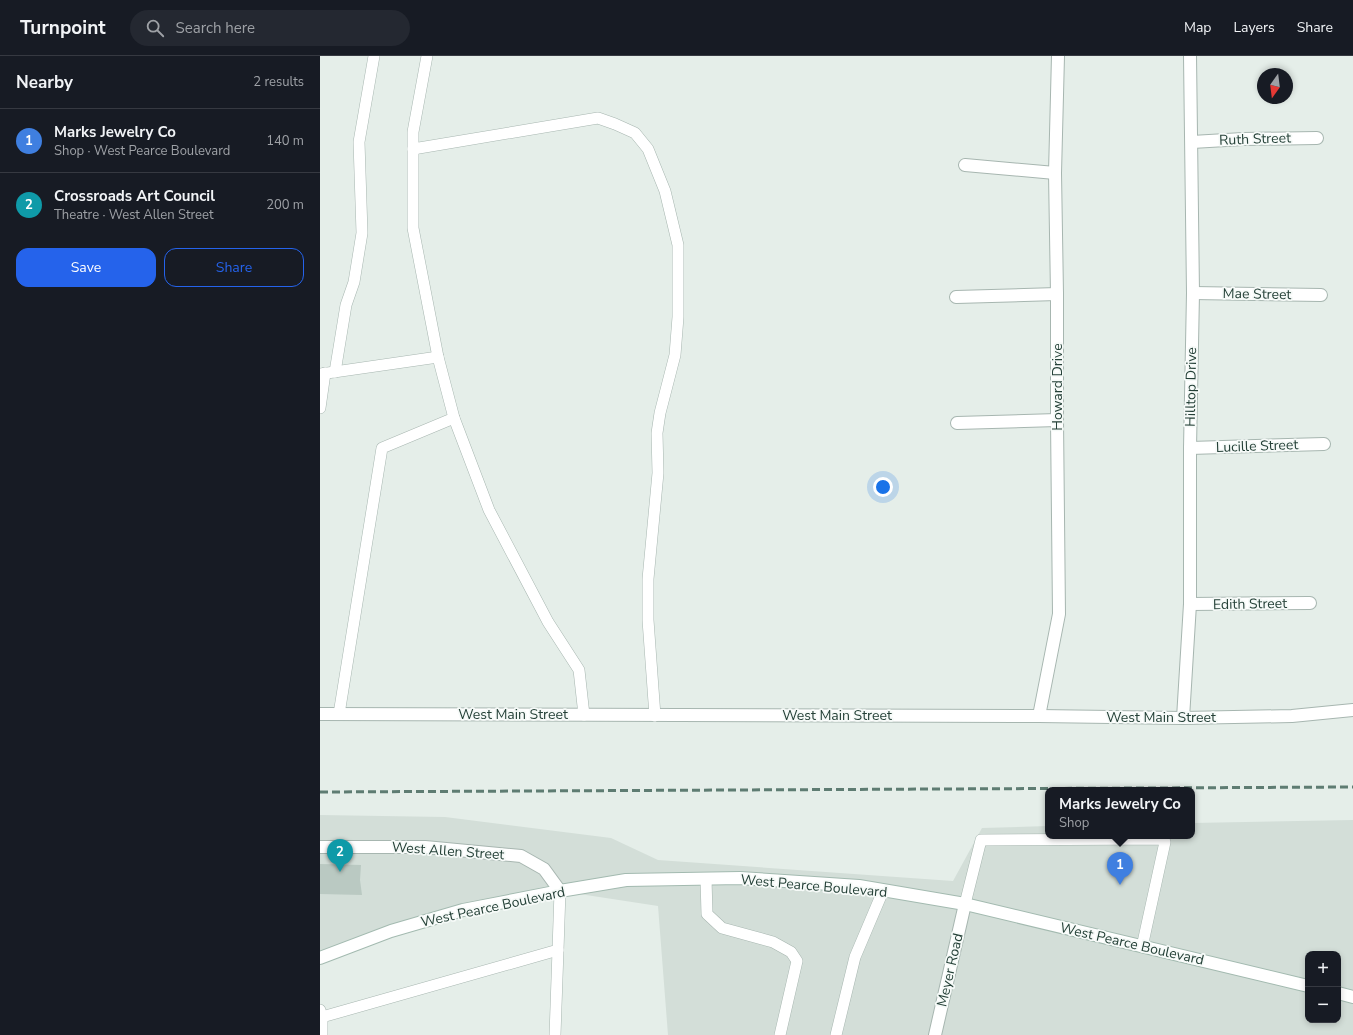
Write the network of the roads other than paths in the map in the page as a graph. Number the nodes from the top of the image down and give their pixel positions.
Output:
1 (374, 56) edge
2 (427, 56) edge
3 (1058, 56) edge
4 (1190, 56) edge
5 (1317, 138) dead end
6 (1192, 142) junction
7 (413, 150) junction
8 (965, 165) dead end
9 (1055, 173) junction
10 (1193, 293) junction
11 (1057, 294) junction
12 (1321, 295) dead end
13 (956, 297) dead end
14 (438, 357) junction
15 (326, 373) edge
16 (320, 408) edge
17 (454, 418) junction
18 (1057, 420) junction
19 (957, 423) dead end
20 (1324, 444) dead end
21 (1190, 448) junction
22 (1310, 603) dead end
23 (1190, 604) junction
24 (1353, 710) edge
25 (320, 714) edge
26 (339, 714) junction
27 (584, 714) junction
28 (655, 716) junction
29 (1039, 716) junction
30 (1183, 718) junction
31 (320, 847) edge
32 (706, 879) junction
33 (560, 891) junction
34 (883, 891) junction
35 (965, 904) junction
36 (1142, 947) junction
37 (558, 950) junction
38 (320, 958) edge
39 (1305, 985) edge
40 (1341, 994) edge
41 (1353, 997) edge
42 (321, 1013) edge
43 (322, 1035) edge
44 (555, 1035) edge
45 (780, 1035) edge
46 (836, 1035) edge
47 (935, 1035) edge

1 - 15 lane
2 - 7 lane
3 - 9 street, Howard Drive
4 - 6 street, Hilltop Drive
5 - 6 street, Ruth Street
6 - 10 street, Hilltop Drive
7 - 14 lane
7 - 28 lane
8 - 9 street
9 - 11 street, Howard Drive
10 - 12 street, Mae Street
10 - 21 street, Hilltop Drive
11 - 13 street
11 - 18 street, Howard Drive
14 - 15 lane
14 - 17 lane
15 - 16 lane
17 - 26 lane
17 - 27 lane
18 - 19 street
18 - 29 street, Howard Drive
20 - 21 street, Lucille Street
21 - 23 street, Hilltop Drive
22 - 23 street, Edith Street
23 - 30 street, Hilltop Drive
24 - 30 street, West Main Street
25 - 26 street, West Main Street
26 - 27 street, West Main Street
27 - 28 street, West Main Street
28 - 29 street, West Main Street
29 - 30 street, West Main Street
31 - 33 street, West Allen Street
32 - 33 street, West Pearce Boulevard
32 - 34 street, West Pearce Boulevard
32 - 45 lane
33 - 37 lane
33 - 38 street, West Pearce Boulevard
34 - 35 street, West Pearce Boulevard
34 - 46 lane
35 - 36 street, West Pearce Boulevard
35 - 36 lane
35 - 47 street, Meyer Road
36 - 39 street, West Pearce Boulevard
37 - 42 lane
37 - 44 lane
40 - 41 street
42 - 43 lane

